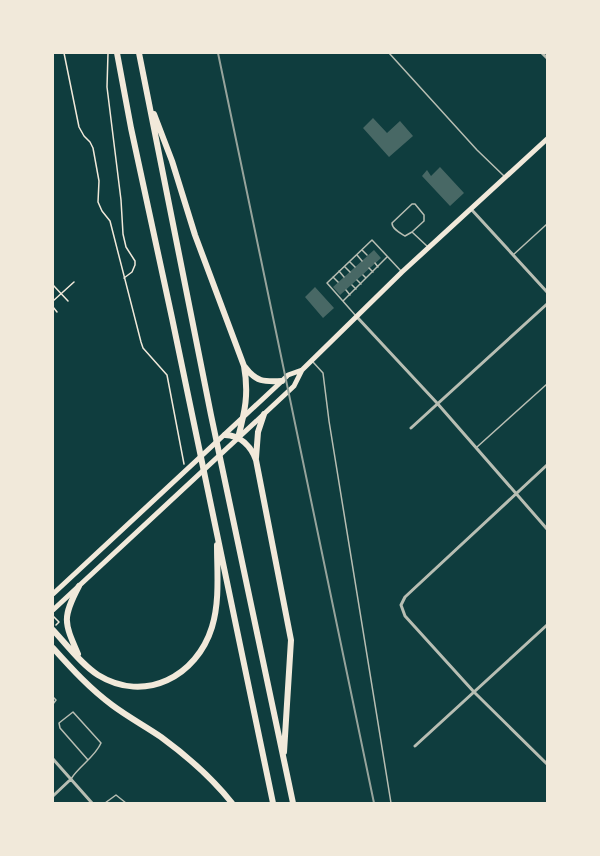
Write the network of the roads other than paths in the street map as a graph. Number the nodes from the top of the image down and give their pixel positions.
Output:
1 (117, 53) edge
2 (139, 53) edge
3 (389, 53) edge
4 (542, 53) edge
5 (547, 58) edge
6 (148, 99) junction
7 (547, 139) edge
8 (505, 177) junction
9 (471, 209) junction
10 (547, 225) edge
11 (412, 232) junction
12 (429, 248) junction
13 (362, 250) junction
14 (357, 255) junction
15 (513, 255) junction
16 (368, 256) dead end
17 (388, 257) junction
18 (362, 261) dead end
19 (350, 262) junction
20 (375, 263) dead end
21 (345, 266) junction
22 (355, 267) dead end
23 (378, 267) junction
24 (369, 268) dead end
25 (340, 271) junction
26 (350, 272) dead end
27 (372, 272) junction
28 (402, 272) junction
29 (363, 275) dead end
30 (333, 277) junction
31 (344, 277) dead end
32 (366, 278) junction
33 (357, 280) dead end
34 (338, 282) dead end
35 (361, 284) junction
36 (352, 285) dead end
37 (356, 289) junction
38 (346, 290) dead end
39 (547, 292) edge
40 (350, 294) junction
41 (343, 301) junction
42 (547, 304) edge
43 (357, 317) junction
44 (312, 361) junction
45 (244, 366) junction
46 (302, 370) junction
47 (282, 381) junction
48 (547, 384) edge
49 (438, 403) junction
50 (264, 414) junction
51 (243, 418) junction
52 (411, 428) dead end
53 (225, 435) junction
54 (238, 438) junction
55 (476, 448) junction
56 (256, 460) junction
57 (547, 465) edge
58 (516, 494) junction
59 (547, 529) edge
60 (217, 534) junction
61 (79, 586) junction
62 (53, 594) edge
63 (53, 610) edge
64 (547, 625) edge
65 (54, 627) edge
66 (53, 648) edge
67 (53, 655) edge
68 (80, 659) junction
69 (63, 660) junction
70 (474, 692) junction
71 (53, 697) edge
72 (53, 704) edge
73 (415, 746) dead end
74 (53, 759) edge
75 (88, 760) junction
76 (284, 760) junction
77 (547, 764) edge
78 (71, 779) junction
79 (53, 796) edge
80 (92, 803) edge
81 (105, 803) edge
82 (126, 803) edge
83 (232, 803) edge
84 (273, 803) edge
85 (293, 803) edge
86 (391, 803) edge

1 - 60 highway
2 - 6 highway
3 - 8 lane
4 - 5 street
6 - 45 highway
6 - 76 highway
7 - 8 main road
8 - 9 main road
9 - 12 main road
9 - 15 street
10 - 15 lane
11 - 11 lane
11 - 12 lane
12 - 28 main road
13 - 14 lane
13 - 16 lane
13 - 17 lane
14 - 18 lane
14 - 19 lane
15 - 39 street
17 - 23 lane
17 - 28 lane
19 - 21 lane
19 - 22 lane
20 - 23 lane
21 - 25 lane
21 - 26 lane
23 - 27 lane
24 - 27 lane
25 - 30 lane
25 - 31 lane
27 - 32 lane
28 - 43 main road
29 - 32 lane
30 - 34 lane
30 - 41 lane
32 - 35 lane
33 - 35 lane
35 - 37 lane
36 - 37 lane
37 - 40 lane
38 - 40 lane
40 - 41 lane
41 - 43 lane
42 - 49 street
43 - 44 main road
43 - 49 street
44 - 46 main road
44 - 86 lane
45 - 47 highway
45 - 51 highway
46 - 47 main road
46 - 50 main road
47 - 51 main road
48 - 55 lane
49 - 52 street
49 - 55 street
50 - 54 main road
50 - 56 highway
51 - 53 main road
51 - 54 highway
53 - 54 highway
53 - 62 main road
54 - 56 highway
54 - 61 main road
55 - 58 street
56 - 76 highway
57 - 58 street
58 - 59 street
58 - 70 street
60 - 68 highway
60 - 84 highway
61 - 63 main road
61 - 68 highway
64 - 70 street
65 - 68 highway
66 - 69 highway
67 - 69 highway
69 - 83 highway
70 - 73 street
70 - 77 street
71 - 72 lane
74 - 78 street
75 - 75 lane
75 - 78 lane
76 - 85 highway
78 - 79 street
78 - 80 street
81 - 82 lane

